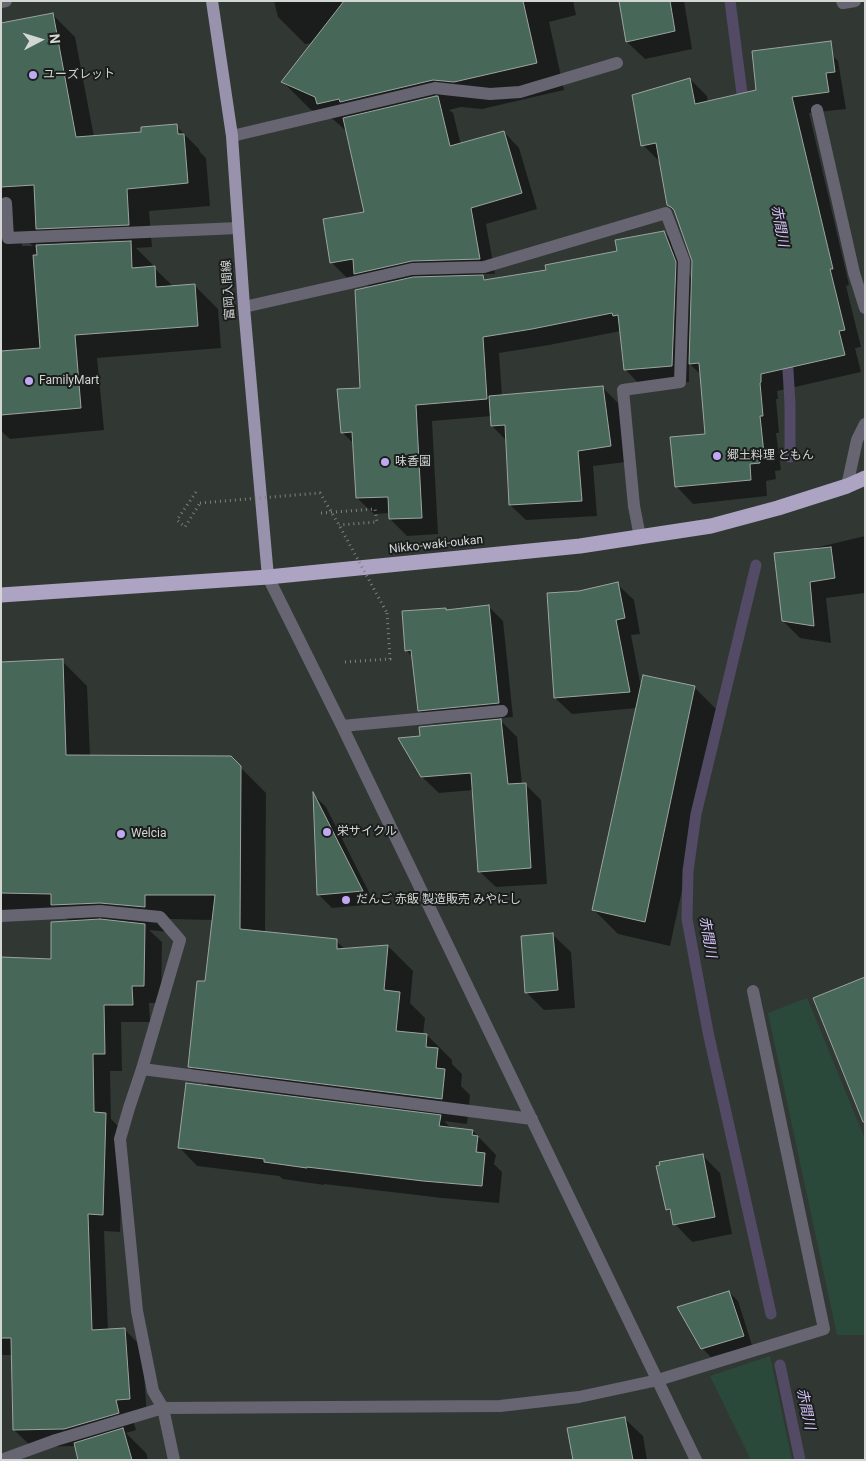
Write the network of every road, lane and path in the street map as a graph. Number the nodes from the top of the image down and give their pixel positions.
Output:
1 (6, 1) edge
2 (212, 1) edge
3 (842, 1) edge
4 (855, 1) edge
5 (1, 2) edge
6 (616, 63) dead end
7 (816, 110) dead end
8 (232, 136) junction
9 (6, 203) dead end
10 (238, 228) junction
11 (244, 307) junction
12 (865, 308) edge
13 (865, 424) edge
14 (865, 478) edge
15 (848, 486) junction
16 (196, 492) dead end
17 (321, 513) dead end
18 (339, 525) junction
19 (640, 537) junction
20 (268, 577) junction
21 (1, 596) edge
22 (346, 662) dead end
23 (502, 711) dead end
24 (342, 726) junction
25 (1, 916) edge
26 (753, 991) dead end
27 (142, 1069) junction
28 (532, 1119) junction
29 (658, 1380) junction
30 (163, 1408) junction
31 (1, 1460) edge
32 (174, 1460) edge
33 (696, 1460) edge

1 - 5 street
2 - 8 main road, 富岡入間線
3 - 4 street
6 - 8 street
7 - 12 street
8 - 10 main road, 富岡入間線
9 - 10 street
10 - 11 main road, 富岡入間線
11 - 19 street
11 - 20 main road, 富岡入間線
13 - 15 street
14 - 15 highway, Nikko-waki-oukan
15 - 19 highway, Nikko-waki-oukan
16 - 18 path, bridge
17 - 18 path
18 - 22 path, bridge
19 - 20 highway, Nikko-waki-oukan
20 - 21 highway, Nikko-waki-oukan
20 - 24 street
23 - 24 street
24 - 28 street
25 - 27 street
26 - 29 street
27 - 28 street
27 - 30 street
28 - 29 street
29 - 30 street
29 - 33 street
30 - 31 street
30 - 32 street

